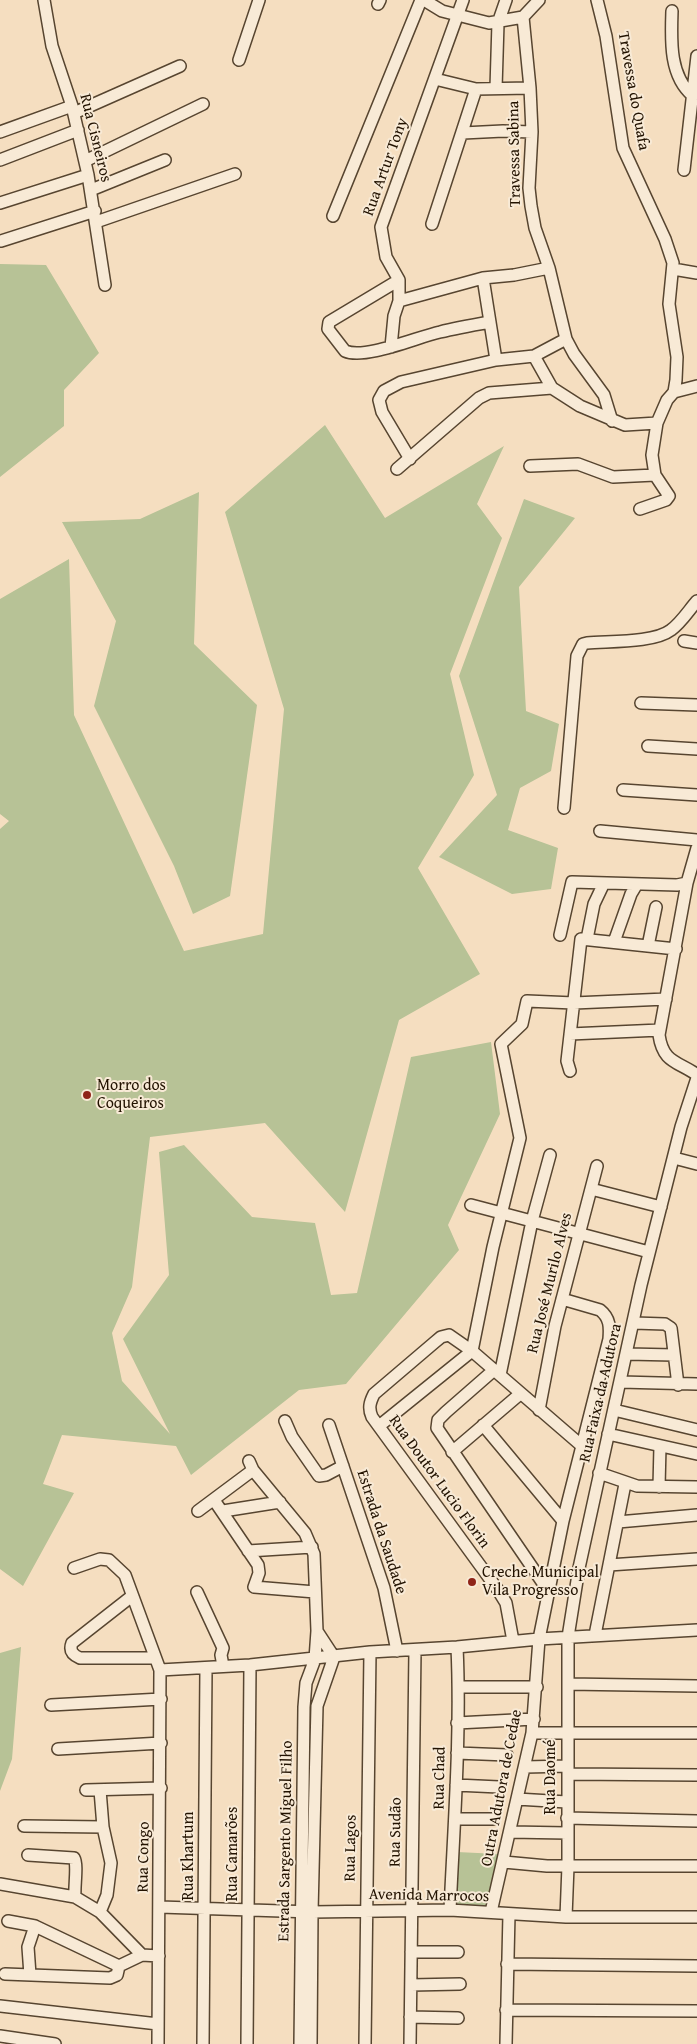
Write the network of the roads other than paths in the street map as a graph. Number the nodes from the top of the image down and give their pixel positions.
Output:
1 (44, 0) edge
2 (259, 0) edge
3 (423, 0) edge
4 (463, 0) edge
5 (506, 0) edge
6 (539, 0) edge
7 (597, 0) edge
8 (672, 11) dead end
9 (458, 16) junction
10 (524, 17) junction
11 (498, 23) junction
12 (697, 56) edge
13 (239, 60) dead end
14 (180, 66) dead end
15 (435, 79) junction
16 (496, 88) junction
17 (530, 88) junction
18 (476, 89) junction
19 (693, 96) junction
20 (204, 104) dead end
21 (73, 110) junction
22 (78, 130) junction
23 (0, 132) edge
24 (532, 132) junction
25 (463, 133) junction
26 (0, 160) edge
27 (165, 160) dead end
28 (85, 161) junction
29 (684, 170) dead end
30 (235, 174) dead end
31 (88, 175) junction
32 (91, 190) junction
33 (0, 203) edge
34 (333, 216) dead end
35 (96, 217) junction
36 (432, 224) dead end
37 (1, 241) edge
38 (549, 268) junction
39 (673, 269) junction
40 (697, 273) edge
41 (483, 278) junction
42 (399, 280) junction
43 (105, 285) dead end
44 (400, 301) junction
45 (490, 322) junction
46 (566, 338) junction
47 (390, 347) junction
48 (534, 356) junction
49 (496, 360) junction
50 (697, 386) edge
51 (552, 388) junction
52 (674, 392) junction
53 (612, 421) junction
54 (657, 423) junction
55 (410, 459) junction
56 (530, 466) dead end
57 (398, 470) dead end
58 (655, 475) junction
59 (640, 509) dead end
60 (697, 601) edge
61 (684, 641) dead end
62 (697, 643) edge
63 (641, 703) dead end
64 (697, 705) edge
65 (648, 746) dead end
66 (697, 749) edge
67 (623, 790) dead end
68 (697, 795) edge
69 (564, 808) dead end
70 (600, 831) dead end
71 (697, 840) edge
72 (697, 848) edge
73 (604, 883) junction
74 (687, 883) junction
75 (637, 884) junction
76 (656, 907) dead end
77 (560, 935) dead end
78 (587, 940) junction
79 (614, 942) junction
80 (648, 946) junction
81 (676, 949) junction
82 (666, 999) junction
83 (574, 1003) junction
84 (660, 1030) junction
85 (570, 1034) junction
86 (570, 1071) dead end
87 (550, 1155) dead end
88 (674, 1158) junction
89 (697, 1164) edge
90 (597, 1166) dead end
91 (590, 1189) junction
92 (471, 1205) dead end
93 (661, 1207) junction
94 (501, 1213) junction
95 (532, 1221) junction
96 (578, 1232) junction
97 (649, 1252) junction
98 (562, 1299) junction
99 (634, 1322) junction
100 (472, 1351) junction
101 (627, 1354) junction
102 (674, 1355) junction
103 (497, 1372) junction
104 (599, 1380) junction
105 (678, 1384) junction
106 (697, 1384) edge
107 (620, 1385) junction
108 (520, 1394) junction
109 (539, 1410) junction
110 (614, 1410) junction
111 (285, 1421) dead end
112 (328, 1425) dead end
113 (483, 1425) junction
114 (379, 1426) junction
115 (697, 1430) edge
116 (608, 1434) junction
117 (582, 1446) junction
118 (660, 1446) junction
119 (452, 1452) junction
120 (697, 1454) edge
121 (342, 1466) junction
122 (599, 1473) junction
123 (625, 1484) junction
124 (697, 1486) edge
125 (660, 1488) junction
126 (214, 1500) junction
127 (280, 1502) junction
128 (198, 1511) dead end
129 (223, 1511) junction
130 (697, 1515) edge
131 (563, 1521) junction
132 (618, 1522) junction
133 (312, 1547) junction
134 (248, 1551) junction
135 (697, 1559) edge
136 (609, 1565) junction
137 (74, 1568) dead end
138 (197, 1592) dead end
139 (315, 1592) junction
140 (549, 1592) junction
141 (132, 1596) junction
142 (697, 1630) edge
143 (317, 1631) junction
144 (595, 1636) junction
145 (568, 1637) junction
146 (539, 1639) junction
147 (513, 1641) junction
148 (457, 1647) junction
149 (415, 1650) junction
150 (397, 1651) junction
151 (370, 1652) junction
152 (334, 1657) junction
153 (155, 1658) junction
154 (315, 1659) junction
155 (250, 1665) junction
156 (223, 1666) junction
157 (206, 1668) junction
158 (160, 1670) junction
159 (568, 1684) junction
160 (697, 1686) edge
161 (459, 1687) junction
162 (537, 1687) junction
163 (161, 1699) junction
164 (51, 1706) dead end
165 (534, 1719) junction
166 (457, 1723) junction
167 (567, 1732) junction
168 (532, 1733) junction
169 (697, 1733) edge
170 (161, 1743) junction
171 (58, 1749) dead end
172 (457, 1753) junction
173 (507, 1754) dead end
174 (525, 1767) junction
175 (568, 1770) junction
176 (697, 1775) edge
177 (456, 1785) junction
178 (499, 1787) dead end
179 (161, 1788) junction
180 (86, 1790) dead end
181 (100, 1790) junction
182 (517, 1799) junction
183 (567, 1802) junction
184 (568, 1818) junction
185 (455, 1819) junction
186 (493, 1819) dead end
187 (697, 1820) edge
188 (24, 1826) dead end
189 (103, 1827) junction
190 (510, 1832) junction
191 (567, 1833) junction
192 (28, 1855) dead end
193 (504, 1862) junction
194 (568, 1866) junction
195 (697, 1866) edge
196 (0, 1884) edge
197 (75, 1896) junction
198 (160, 1907) junction
199 (205, 1908) junction
200 (410, 1910) junction
201 (450, 1910) junction
202 (250, 1911) junction
203 (366, 1911) junction
204 (100, 1912) junction
205 (307, 1912) junction
206 (491, 1912) junction
207 (509, 1914) junction
208 (566, 1917) junction
209 (697, 1917) edge
210 (8, 1921) dead end
211 (35, 1926) junction
212 (411, 1952) junction
213 (458, 1952) dead end
214 (142, 1955) junction
215 (159, 1956) junction
216 (507, 1964) junction
217 (119, 1966) junction
218 (697, 1966) edge
219 (5, 1974) dead end
220 (30, 1976) junction
221 (460, 1984) dead end
222 (410, 1985) junction
223 (0, 2006) edge
224 (506, 2010) junction
225 (697, 2011) edge
226 (410, 2017) junction
227 (458, 2018) dead end
228 (158, 2024) junction
229 (0, 2036) edge
230 (56, 2044) edge
231 (158, 2044) edge
232 (203, 2044) edge
233 (247, 2044) edge
234 (300, 2044) edge
235 (311, 2044) edge
236 (365, 2044) edge
237 (410, 2044) edge
238 (506, 2044) edge

1 - 21 street, Rua Cisneiros
2 - 13 street
3 - 9 street
3 - 34 street
4 - 9 street, Rua Artur Tony
5 - 11 street
6 - 10 street
7 - 39 street, Travessa do Quafa
8 - 19 street
9 - 11 street
9 - 15 street, Rua Artur Tony
10 - 11 street
10 - 17 street, Travessa Sabina
11 - 16 street
12 - 19 street
14 - 21 street
15 - 18 street
15 - 42 street, Rua Artur Tony
16 - 17 street
16 - 18 street
17 - 24 street, Travessa Sabina
18 - 25 street
19 - 29 street
20 - 28 street
21 - 22 street, Rua Cisneiros
21 - 23 street
22 - 26 street
22 - 28 street, Rua Cisneiros
24 - 25 street
24 - 38 street, Travessa Sabina
25 - 36 street
27 - 32 street
28 - 31 street, Rua Cisneiros
30 - 35 street
31 - 32 street, Rua Cisneiros
31 - 33 street
32 - 35 street, Rua Cisneiros
35 - 37 street
35 - 43 street, Rua Cisneiros
38 - 41 street
38 - 46 street, Travessa Sabina
39 - 40 street
39 - 52 street, Travessa do Quafa
41 - 44 street
41 - 45 street
42 - 44 street, Rua Artur Tony
42 - 47 street
44 - 47 street, Rua Artur Tony
45 - 47 street
45 - 49 street
46 - 48 street
46 - 53 street, Travessa Sabina
48 - 49 street
48 - 51 street
49 - 55 street
50 - 52 street
51 - 53 street
51 - 55 street
52 - 54 street, Travessa do Quafa
53 - 54 street
54 - 58 street, Travessa do Quafa
55 - 57 street
56 - 58 street
58 - 59 street, Travessa do Quafa
60 - 69 street
61 - 62 street
63 - 64 street
65 - 66 street
67 - 68 street
70 - 71 street
72 - 74 street
73 - 75 street
73 - 77 street
73 - 78 street
74 - 75 street
74 - 81 street
75 - 79 street
76 - 80 street
78 - 79 street
78 - 83 street
79 - 80 street
80 - 81 street
81 - 82 street
82 - 83 street
82 - 84 street
83 - 85 street
83 - 94 street
84 - 85 street
84 - 88 street, Rua Faixa da Adutora
85 - 86 street
87 - 95 street
88 - 89 street
88 - 93 street, Rua Faixa da Adutora
90 - 91 street, Rua José Murilo Alves
91 - 93 street
91 - 96 street, Rua José Murilo Alves
92 - 94 street
93 - 97 street, Rua Faixa da Adutora
94 - 95 street
94 - 100 street
95 - 96 street
95 - 103 street
96 - 97 street
96 - 98 street, Rua José Murilo Alves
97 - 99 street, Rua Faixa da Adutora
98 - 104 street, Rua Faixa da Adutora
98 - 109 street, Rua José Murilo Alves
99 - 101 street, Rua Faixa da Adutora
99 - 102 street
100 - 103 street
100 - 114 street
100 - 114 street, Rua Doutor Lucio Florin
101 - 102 street
101 - 107 street, Rua Faixa da Adutora
102 - 105 street
103 - 108 street
103 - 119 street
104 - 107 street
104 - 117 street, Rua Faixa da Adutora
105 - 106 street
105 - 107 street
107 - 110 street, Rua Faixa da Adutora
108 - 109 street
108 - 113 street
109 - 117 street
110 - 115 street
110 - 116 street, Rua Faixa da Adutora
111 - 121 street
112 - 121 street, Estrada da Saudade
113 - 119 street
113 - 131 street
114 - 147 street, Rua Doutor Lucio Florin
116 - 118 street
116 - 122 street, Rua Faixa da Adutora
117 - 131 street, Rua Faixa da Adutora
118 - 120 street
118 - 125 street
119 - 140 street
121 - 150 street, Estrada da Saudade
122 - 123 street
122 - 145 street, Rua Faixa da Adutora
123 - 125 street
123 - 132 street
124 - 125 street
126 - 127 street
126 - 128 street
126 - 129 street
127 - 129 street
127 - 133 street
129 - 134 street
130 - 132 street
131 - 140 street, Rua Faixa da Adutora
132 - 136 street
133 - 134 street
133 - 139 street, Estrada Sargento Miguel Filho
134 - 139 street
135 - 136 street
136 - 144 street
137 - 141 street
138 - 156 street
139 - 143 street, Estrada Sargento Miguel Filho
140 - 146 street, Rua Faixa da Adutora
141 - 153 street
141 - 153 street
142 - 144 street
143 - 152 street
143 - 154 street, Estrada Sargento Miguel Filho
144 - 145 street
145 - 146 street
145 - 159 street, Rua Daomé
146 - 147 street
146 - 162 street, Outra Adutora de Cedae
147 - 148 street
148 - 149 street
148 - 161 street, Rua Chad
149 - 150 street
149 - 200 street, Rua Sudão
150 - 151 street
151 - 152 street
151 - 203 street, Rua Lagos
152 - 154 street
152 - 205 street, Estrada Sargento Miguel Filho
153 - 158 street
154 - 155 street
154 - 205 street, Estrada Sargento Miguel Filho
155 - 156 street
155 - 202 street, Rua Camarões
156 - 157 street
157 - 158 street
157 - 199 street, Rua Khartum
158 - 163 street, Rua Congo
159 - 160 street
159 - 167 street, Rua Daomé
161 - 162 street
161 - 166 street, Rua Chad
162 - 165 street, Outra Adutora de Cedae
163 - 164 street
163 - 170 street, Rua Congo
165 - 166 street
165 - 168 street, Outra Adutora de Cedae
166 - 172 street, Rua Chad
167 - 168 street
167 - 169 street
167 - 175 street, Rua Daomé
168 - 174 street, Outra Adutora de Cedae
170 - 171 street
170 - 179 street, Rua Congo
172 - 173 street
172 - 177 street, Rua Chad
174 - 175 street
174 - 182 street, Outra Adutora de Cedae
175 - 176 street
175 - 183 street, Rua Daomé
177 - 178 street
177 - 185 street, Rua Chad
179 - 181 street
179 - 198 street, Rua Congo
180 - 181 street
181 - 189 street
182 - 183 street
182 - 190 street, Outra Adutora de Cedae
183 - 184 street, Rua Daomé
184 - 187 street
184 - 191 street, Rua Daomé
185 - 186 street
185 - 201 street, Rua Chad
188 - 189 street
189 - 204 street
190 - 191 street
190 - 193 street, Outra Adutora de Cedae
191 - 194 street, Rua Daomé
192 - 197 street
193 - 194 street
193 - 206 street, Outra Adutora de Cedae
194 - 195 street
194 - 208 street, Rua Daomé
196 - 197 street
197 - 204 street
198 - 199 street, Avenida Marrocos
198 - 215 street, Rua Congo
199 - 202 street, Avenida Marrocos
199 - 232 street, Rua Khartum
200 - 201 street, Avenida Marrocos
200 - 203 street, Avenida Marrocos
200 - 212 street, Rua Sudão
201 - 206 street, Avenida Marrocos
202 - 205 street, Avenida Marrocos
202 - 233 street, Rua Camarões
203 - 205 street, Avenida Marrocos
203 - 236 street, Rua Lagos
204 - 214 street
205 - 234 street, Estrada Sargento Miguel Filho
205 - 235 street, Estrada Sargento Miguel Filho
206 - 207 street, Avenida Marrocos
207 - 208 street, Avenida Marrocos
207 - 216 street
208 - 209 street, Avenida Marrocos
210 - 211 street
211 - 217 street
211 - 220 street
212 - 213 street
212 - 222 street, Rua Sudão
214 - 215 street
214 - 217 street
215 - 228 street, Rua Congo
216 - 218 street
216 - 224 street
217 - 220 street
219 - 220 street
221 - 222 street
222 - 226 street, Rua Sudão
223 - 228 street
224 - 225 street
224 - 238 street
226 - 227 street
226 - 237 street, Rua Sudão
228 - 231 street, Rua Congo
229 - 230 street

